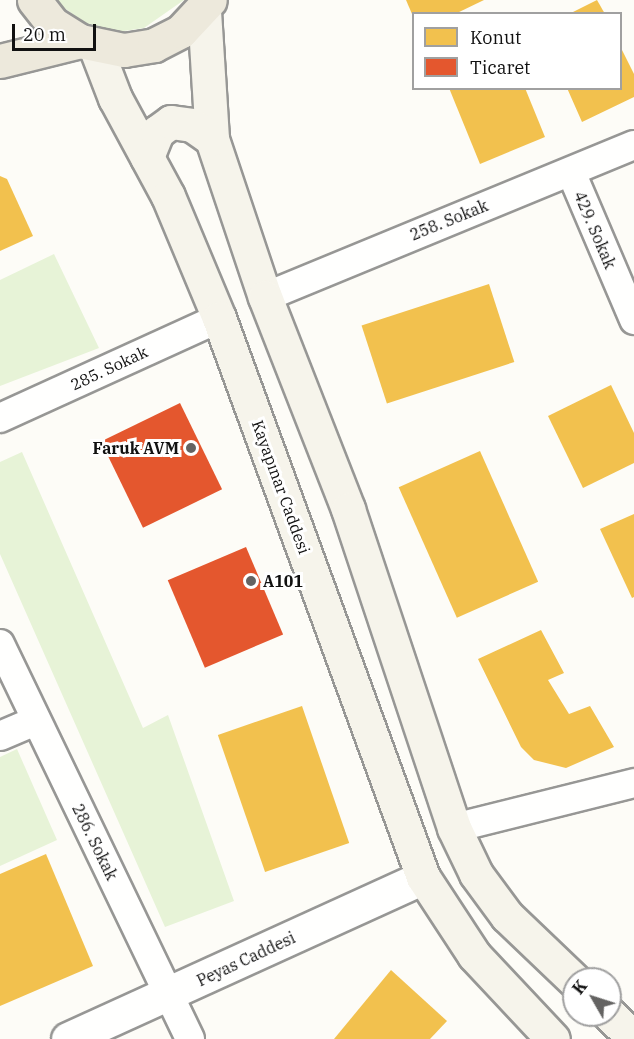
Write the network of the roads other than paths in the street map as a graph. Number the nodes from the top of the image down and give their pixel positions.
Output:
1 (34, 0) edge
2 (207, 5) edge
3 (87, 43) junction
4 (0, 61) edge
5 (212, 139) junction
6 (634, 145) edge
7 (147, 157) junction
8 (571, 172) junction
9 (265, 297) junction
10 (219, 318) junction
11 (634, 320) edge
12 (0, 418) edge
13 (0, 644) edge
14 (36, 721) junction
15 (0, 736) edge
16 (634, 783) edge
17 (454, 828) junction
18 (423, 877) junction
19 (562, 969) edge
20 (169, 995) junction
21 (622, 1026) edge
22 (634, 1038) edge
23 (68, 1039) edge
24 (190, 1039) edge
25 (553, 1039) edge

1 - 3 main road
2 - 3 main road
2 - 5 main road
3 - 4 main road
3 - 7 main road, Kayapınar Caddesi
5 - 7 main road
5 - 9 main road
6 - 8 street, 258. Sokak
7 - 10 main road, Kayapınar Caddesi
8 - 9 street, 258. Sokak
8 - 11 street, 429. Sokak
9 - 17 main road
10 - 12 street, 285. Sokak
10 - 18 main road, Kayapınar Caddesi
13 - 14 street, 286. Sokak
14 - 15 street
14 - 20 street, 286. Sokak
16 - 17 street
17 - 19 main road
18 - 20 street, Peyas Caddesi
18 - 25 main road, Kayapınar Caddesi
20 - 23 street, Peyas Caddesi
20 - 24 street, 286. Sokak
21 - 22 main road

